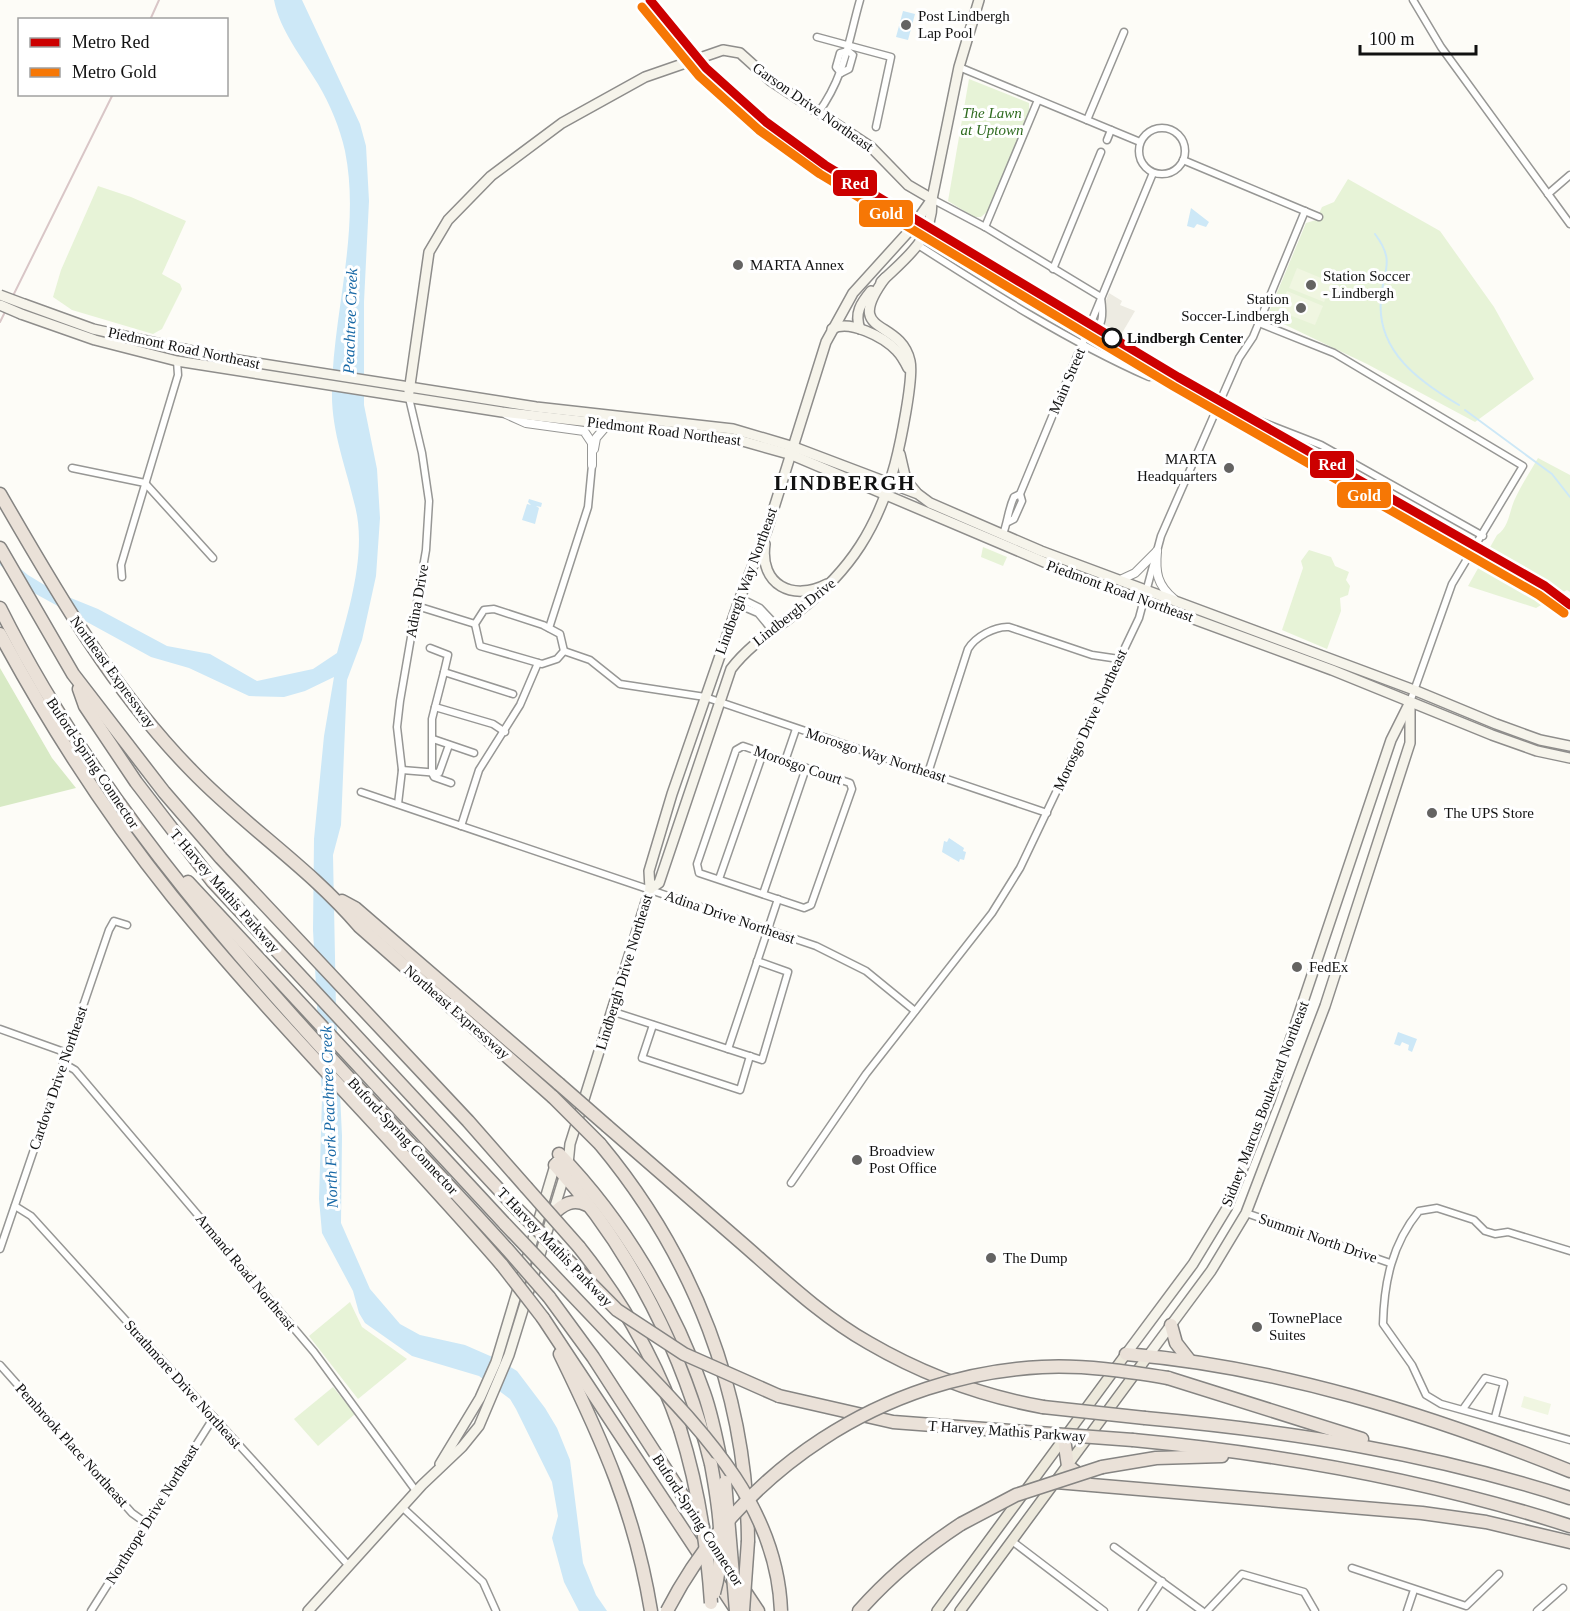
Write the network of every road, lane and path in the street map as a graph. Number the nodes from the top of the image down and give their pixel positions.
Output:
1 (860, 0) edge
2 (979, 0) edge
3 (1413, 0) edge
4 (1124, 32) dead end
5 (817, 37) dead end
6 (848, 48) junction
7 (959, 67) junction
8 (841, 73) junction
9 (1038, 100) junction
10 (818, 114) junction
11 (1087, 120) junction
12 (876, 127) dead end
13 (1111, 130) junction
14 (1107, 140) dead end
15 (1140, 142) junction
16 (1101, 152) dead end
17 (1183, 160) junction
18 (1153, 173) junction
19 (1570, 175) edge
20 (1548, 194) junction
21 (930, 205) junction
22 (1305, 211) junction
23 (1319, 217) dead end
24 (1570, 224) edge
25 (985, 227) junction
26 (918, 245) junction
27 (1053, 269) junction
28 (885, 278) junction
29 (0, 294) edge
30 (1101, 297) junction
31 (0, 305) edge
32 (22, 309) junction
33 (1259, 323) junction
34 (832, 329) junction
35 (860, 329) junction
36 (1087, 334) junction
37 (1082, 345) junction
38 (177, 361) junction
39 (910, 373) junction
40 (1149, 377) tunnel mouth
41 (1172, 387) tunnel mouth
42 (389, 389) junction
43 (409, 393) junction
44 (1216, 407) junction
45 (502, 412) junction
46 (608, 424) junction
47 (899, 443) junction
48 (793, 451) junction
49 (592, 465) junction
50 (72, 468) dead end
51 (145, 483) junction
52 (889, 483) junction
53 (0, 494) edge
54 (918, 494) junction
55 (885, 495) junction
56 (767, 530) junction
57 (1003, 534) junction
58 (1483, 536) junction
59 (0, 548) edge
60 (1157, 550) junction
61 (213, 558) dead end
62 (842, 574) junction
63 (122, 577) dead end
64 (1120, 580) junction
65 (1146, 590) junction
66 (1143, 600) junction
67 (739, 601) junction
68 (1177, 602) junction
69 (417, 606) junction
70 (2, 613) edge
71 (475, 624) junction
72 (549, 628) junction
73 (775, 628) junction
74 (0, 634) edge
75 (430, 648) dead end
76 (564, 651) junction
77 (1119, 659) junction
78 (538, 663) junction
79 (444, 672) junction
80 (73, 674) junction
81 (1414, 690) junction
82 (513, 694) dead end
83 (705, 697) junction
84 (719, 702) junction
85 (1410, 702) junction
86 (435, 707) junction
87 (796, 729) junction
88 (504, 732) junction
89 (433, 739) junction
90 (449, 745) junction
91 (1570, 746) edge
92 (474, 753) dead end
93 (763, 753) junction
94 (1570, 758) edge
95 (785, 761) junction
96 (806, 768) junction
97 (402, 770) junction
98 (928, 772) junction
99 (432, 773) junction
100 (451, 783) dead end
101 (361, 792) dead end
102 (115, 797) junction
103 (398, 804) junction
104 (1047, 813) junction
105 (461, 826) junction
106 (719, 879) junction
107 (650, 889) junction
108 (763, 894) junction
109 (336, 898) junction
110 (778, 899) junction
111 (127, 925) dead end
112 (767, 930) junction
113 (757, 961) junction
114 (611, 1011) junction
115 (915, 1011) junction
116 (653, 1025) junction
117 (0, 1029) edge
118 (728, 1049) junction
119 (67, 1053) junction
120 (750, 1056) junction
121 (63, 1063) junction
122 (570, 1144) junction
123 (557, 1160) junction
124 (566, 1169) junction
125 (791, 1183) dead end
126 (15, 1206) junction
127 (588, 1206) junction
128 (1246, 1214) junction
129 (552, 1215) junction
130 (0, 1249) edge
131 (1570, 1251) edge
132 (1390, 1263) junction
133 (543, 1318) junction
134 (1171, 1325) junction
135 (1126, 1354) junction
136 (1148, 1356) junction
137 (1190, 1361) junction
138 (0, 1365) edge
139 (1462, 1409) junction
140 (214, 1417) junction
141 (1495, 1417) junction
142 (1064, 1439) junction
143 (1570, 1440) edge
144 (1412, 1455) junction
145 (1271, 1457) junction
146 (1068, 1466) junction
147 (438, 1468) junction
148 (1570, 1471) edge
149 (1056, 1482) junction
150 (1096, 1487) junction
151 (416, 1491) junction
152 (1570, 1498) edge
153 (402, 1507) junction
154 (146, 1523) junction
155 (1570, 1526) edge
156 (1012, 1542) junction
157 (1570, 1542) edge
158 (1114, 1547) dead end
159 (349, 1566) junction
160 (1353, 1568) dead end
161 (1499, 1574) dead end
162 (1162, 1581) junction
163 (1563, 1588) dead end
164 (1414, 1590) junction
165 (711, 1607) edge
166 (91, 1611) edge
167 (308, 1611) edge
168 (496, 1611) edge
169 (651, 1611) edge
170 (668, 1611) edge
171 (736, 1611) edge
172 (743, 1611) edge
173 (758, 1611) edge
174 (781, 1611) edge
175 (859, 1611) edge
176 (937, 1611) edge
177 (960, 1611) edge
178 (1104, 1611) edge
179 (1142, 1611) edge
180 (1202, 1611) edge
181 (1207, 1611) edge
182 (1315, 1611) edge
183 (1407, 1611) edge
184 (1537, 1611) edge

1 - 6 street
2 - 7 main road, Lindbergh Drive
3 - 20 street
4 - 11 street
5 - 6 street
6 - 8 street
6 - 8 street
6 - 12 street
7 - 9 street
7 - 21 main road, Lindbergh Drive
8 - 10 street
9 - 11 street
9 - 25 street
10 - 21 main road, Garson Drive Northeast
10 - 43 main road, Garson Drive Northeast
11 - 13 street
13 - 14 street
13 - 15 street
15 - 17 street
15 - 18 street
16 - 27 street
17 - 18 street
17 - 22 street
18 - 30 street, Main Street
19 - 20 street
20 - 24 street
21 - 25 street
21 - 26 main road, Lindbergh Drive
21 - 34 main road, Lindbergh Drive
22 - 23 street
22 - 33 street, Morosgo Drive Northeast
25 - 27 street
26 - 28 main road, Lindbergh Drive
26 - 37 street
27 - 30 street
28 - 35 main road, Lindbergh Drive
28 - 39 main road, Lindbergh Drive
29 - 32 main road, Piedmont Road Northeast, bridge
30 - 36 street
30 - 36 street, Main Street
31 - 32 main road, Piedmont Road Northeast, bridge
32 - 38 main road, Piedmont Road Northeast
32 - 42 main road, Piedmont Road Northeast
33 - 44 street, Morosgo Drive Northeast
33 - 58 street, Sidney Marcus Boulevard Northeast
34 - 35 main road
34 - 48 main road, Lindbergh Way Northeast
35 - 39 main road
36 - 37 street, Main Street
37 - 40 street
37 - 57 street, Main Street
38 - 42 main road, Piedmont Road Northeast
38 - 51 street
39 - 47 main road, Lindbergh Drive
41 - 44 street
42 - 43 main road, Piedmont Road Northeast
43 - 45 main road, Piedmont Road Northeast
43 - 48 main road, Piedmont Road Northeast
43 - 69 street, Adina Drive
44 - 58 street
44 - 60 street, Morosgo Drive Northeast
45 - 46 main road, Piedmont Road Northeast
45 - 49 street
46 - 48 main road, Piedmont Road Northeast
46 - 49 street
47 - 52 main road, Lindbergh Drive
47 - 54 main road
48 - 52 main road, Piedmont Road Northeast
48 - 55 main road, Piedmont Road Northeast
48 - 56 main road, Lindbergh Way Northeast
49 - 72 street
50 - 51 street
51 - 61 street
51 - 63 street
52 - 54 main road, Piedmont Road Northeast
52 - 55 main road, Lindbergh Drive
53 - 109 highway, Northeast Expressway
54 - 57 main road, Piedmont Road Northeast
55 - 62 main road, Lindbergh Drive
55 - 66 main road, Piedmont Road Northeast
56 - 62 main road
56 - 67 main road, Lindbergh Way Northeast
57 - 64 main road, Piedmont Road Northeast
58 - 81 street, Sidney Marcus Boulevard Northeast
59 - 80 highway, Northeast Expressway
60 - 64 street
60 - 65 street, Morosgo Drive Northeast
60 - 68 street
62 - 73 main road, Lindbergh Drive
64 - 65 main road, Piedmont Road Northeast
65 - 66 street, Morosgo Drive Northeast
65 - 68 main road, Piedmont Road Northeast
66 - 77 street, Morosgo Drive Northeast
66 - 85 main road, Piedmont Road Northeast
67 - 73 street
67 - 83 main road, Lindbergh Way Northeast
68 - 81 main road, Piedmont Road Northeast
69 - 71 street
69 - 97 street, Adina Drive
70 - 102 highway, Buford-Spring Connector
71 - 72 street
71 - 78 street
72 - 76 street
73 - 84 main road, Lindbergh Drive
74 - 133 highway, Buford-Spring Connector, bridge
75 - 79 street
76 - 78 street
76 - 83 street, Morosgo Way Northeast
77 - 98 street
77 - 104 street, Morosgo Drive Northeast
78 - 88 street
79 - 82 street
79 - 86 street
80 - 145 highway, T Harvey Mathis Parkway, bridge
80 - 165 highway, Northeast Expressway, bridge
81 - 85 street, Sidney Marcus Boulevard Northeast
81 - 91 main road, Piedmont Road Northeast
83 - 84 street, Morosgo Way Northeast
83 - 107 main road, Lindbergh Drive Northeast
84 - 87 street, Morosgo Way Northeast
84 - 107 main road, Lindbergh Drive
85 - 94 main road, Piedmont Road Northeast
85 - 128 main road, Sidney Marcus Boulevard Northeast
85 - 135 main road, Sidney Marcus Boulevard Northeast
86 - 88 street
86 - 89 street
87 - 95 street
87 - 98 street, Morosgo Way Northeast
88 - 105 street
89 - 90 street
89 - 99 street
90 - 92 street
90 - 99 street
93 - 95 street, Morosgo Court
93 - 106 street
93 - 106 street, Morosgo Court
95 - 96 street, Morosgo Court
96 - 108 street
96 - 110 street, Morosgo Court
97 - 99 street
97 - 103 street, Adina Drive
98 - 104 street, Morosgo Way Northeast
99 - 100 street
101 - 103 street, Adina Drive Northeast
102 - 173 highway, Buford-Spring Connector, bridge
102 - 174 highway, bridge
103 - 105 street, Adina Drive Northeast
104 - 115 street, Morosgo Drive Northeast
105 - 107 street, Adina Drive Northeast
106 - 108 street, Morosgo Court
107 - 112 street, Adina Drive Northeast
107 - 114 main road, Lindbergh Drive Northeast
108 - 110 street, Morosgo Court
109 - 144 highway, T Harvey Mathis Parkway, bridge
109 - 172 highway, Northeast Expressway, bridge
110 - 112 street
111 - 119 street, Cardova Drive Northeast
112 - 113 street
112 - 115 street, Adina Drive Northeast
113 - 118 street
113 - 120 street
114 - 116 street
114 - 122 main road, Lindbergh Drive Northeast
115 - 125 street, Morosgo Drive Northeast
116 - 118 street
116 - 120 street
117 - 119 street
118 - 120 street
119 - 121 street, Cardova Drive Northeast
121 - 126 street, Cardova Drive Northeast
121 - 151 street, Armand Road Northeast
122 - 123 main road
122 - 124 main road, Lindbergh Drive Northeast
123 - 124 highway
123 - 147 main road, Lindbergh Drive Northeast
124 - 127 highway
124 - 129 main road, Lindbergh Drive Northeast
124 - 171 highway, bridge
126 - 130 street, Cardova Drive Northeast
126 - 140 street, Strathmore Drive Northeast
127 - 129 highway
127 - 165 highway, bridge
128 - 132 street, Summit North Drive
128 - 134 main road, Sidney Marcus Boulevard Northeast
129 - 147 main road, Lindbergh Drive Northeast
131 - 132 street, Summit North Drive
132 - 139 street, Summit North Drive
133 - 169 highway
133 - 171 highway, Buford-Spring Connector
134 - 136 main road, Sidney Marcus Boulevard Northeast
134 - 137 highway
135 - 136 highway
135 - 142 main road, Sidney Marcus Boulevard Northeast
136 - 137 highway
136 - 146 main road, Sidney Marcus Boulevard Northeast
137 - 148 highway
138 - 154 street, Pembrook Place Northeast
139 - 141 street, Summit North Drive
139 - 141 street
140 - 154 street, Northrope Drive Northeast
140 - 159 street, Strathmore Drive Northeast
141 - 143 street, Summit North Drive
142 - 146 highway
142 - 176 main road, Sidney Marcus Boulevard Northeast
144 - 152 highway, T Harvey Mathis Parkway
144 - 170 highway, bridge
145 - 155 highway, T Harvey Mathis Parkway
145 - 175 highway, bridge
146 - 149 main road, Sidney Marcus Boulevard Northeast
146 - 150 highway
147 - 151 main road, Lindbergh Drive Northeast
149 - 150 highway
149 - 156 main road, Sidney Marcus Boulevard Northeast
150 - 157 highway
151 - 153 main road, Lindbergh Drive Northeast
153 - 159 main road, Lindbergh Drive Northeast
153 - 168 street
154 - 166 street, Northrope Drive Northeast
156 - 177 main road, Sidney Marcus Boulevard Northeast
156 - 178 street
158 - 162 street
159 - 167 main road, Lindbergh Drive Northeast
160 - 164 street
161 - 164 street
162 - 179 street
162 - 180 street
163 - 184 street
164 - 183 street
181 - 182 street

